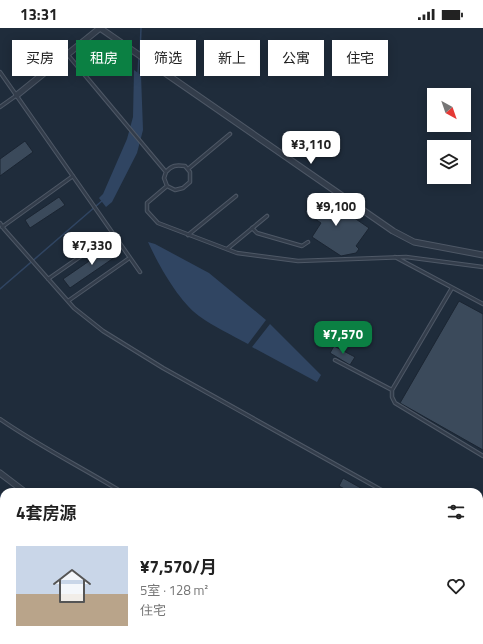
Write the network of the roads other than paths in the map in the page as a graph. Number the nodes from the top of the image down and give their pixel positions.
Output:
1 (68, 54) joint
2 (0, 72) edge
3 (41, 76) edge
4 (17, 95) junction
5 (0, 107) edge
6 (230, 134) dead end
7 (188, 169) junction
8 (166, 172) junction
9 (73, 176) junction
10 (167, 186) junction
11 (236, 196) dead end
12 (267, 216) dead end
13 (0, 223) edge
14 (2, 227) junction
15 (252, 228) junction
16 (113, 234) junction
17 (188, 236) junction
18 (308, 242) dead end
19 (226, 250) junction
20 (483, 255) edge
21 (395, 257) junction
22 (128, 259) dead end
23 (483, 267) edge
24 (140, 272) dead end
25 (48, 279) junction
26 (452, 288) junction
27 (68, 301) junction
28 (483, 304) edge
29 (335, 360) dead end
30 (392, 390) junction
31 (0, 419) edge
32 (483, 456) edge
33 (0, 473) edge
34 (20, 488) edge
35 (115, 488) edge
36 (378, 488) edge

1 - 8 lane
1 - 20 street
2 - 4 lane
3 - 4 street
4 - 5 lane
4 - 9 lane
6 - 7 lane
7 - 8 lane
7 - 10 lane
8 - 10 lane
9 - 14 lane
9 - 16 lane
10 - 17 lane
11 - 17 lane
12 - 15 lane
13 - 14 lane
14 - 25 lane
15 - 18 lane
15 - 19 lane
16 - 24 lane
16 - 25 lane
17 - 19 lane
19 - 21 lane
21 - 23 lane
21 - 26 lane
22 - 27 lane
25 - 27 lane
26 - 28 lane
26 - 30 lane
27 - 36 lane
29 - 30 lane
30 - 32 lane
31 - 35 lane
33 - 34 street

